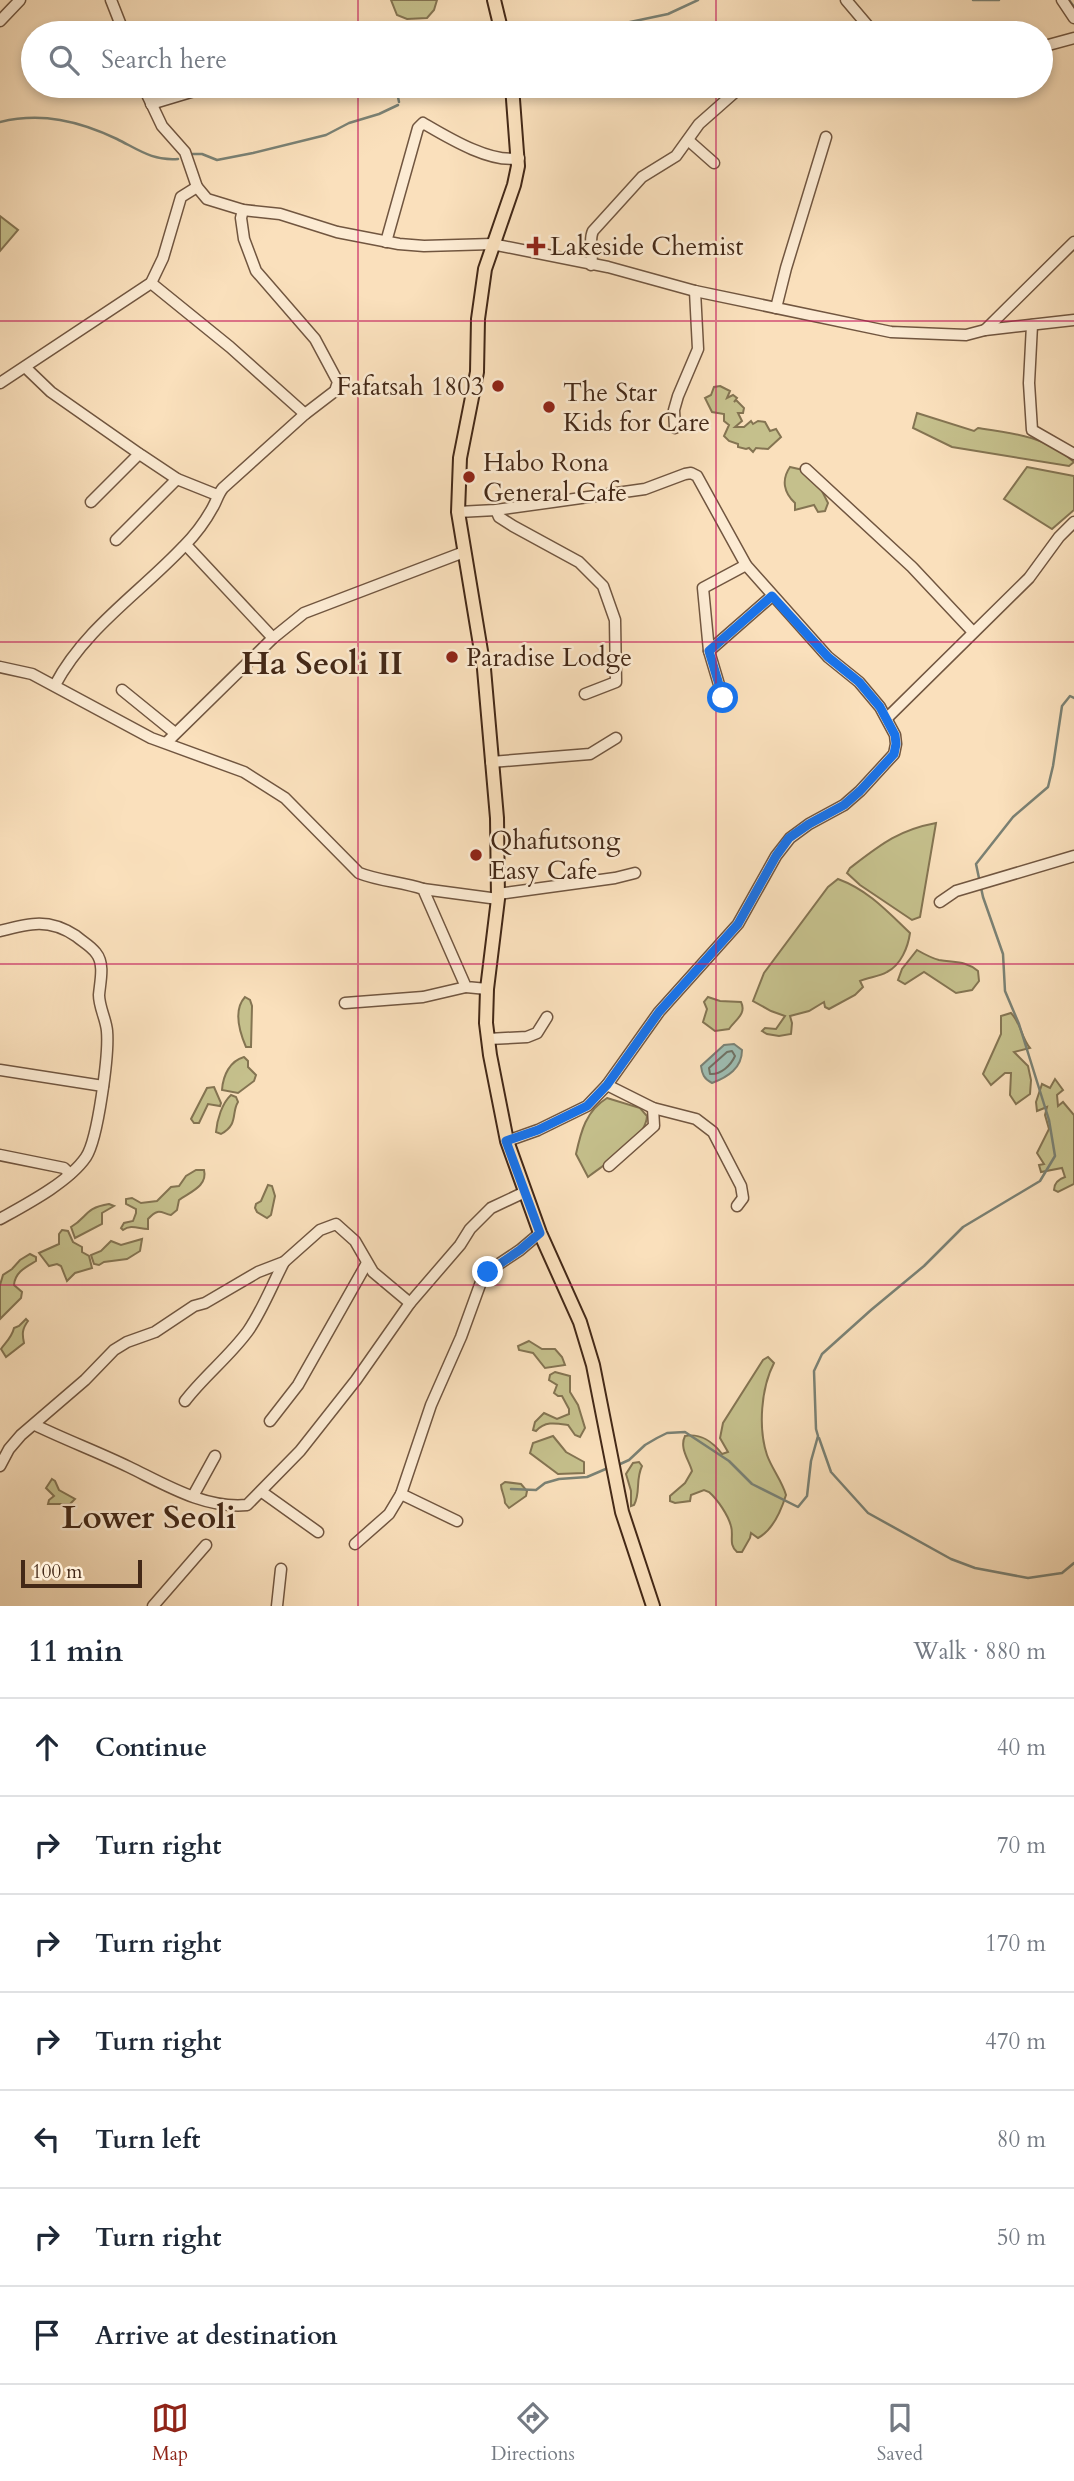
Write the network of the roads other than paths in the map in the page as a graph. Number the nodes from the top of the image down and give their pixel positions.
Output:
1 (20, 0) edge
2 (111, 0) edge
3 (494, 0) edge
4 (846, 0) edge
5 (1062, 0) edge
6 (1074, 18) edge
7 (0, 21) edge
8 (119, 21) edge
9 (499, 21) edge
10 (864, 21) edge
11 (1074, 38) edge
12 (1053, 44) edge
13 (148, 98) edge
14 (171, 98) edge
15 (513, 98) edge
16 (728, 98) edge
17 (151, 104) junction
18 (826, 137) dead end
19 (688, 140) junction
20 (519, 158) junction
21 (714, 163) dead end
22 (197, 187) junction
23 (243, 210) junction
24 (386, 242) junction
25 (1074, 242) edge
26 (492, 244) junction
27 (591, 265) junction
28 (151, 283) junction
29 (695, 291) junction
30 (776, 308) junction
31 (1074, 320) edge
32 (1032, 325) junction
33 (985, 330) junction
34 (26, 368) junction
35 (0, 383) edge
36 (305, 414) junction
37 (675, 428) dead end
38 (139, 454) junction
39 (1074, 454) edge
40 (806, 469) dead end
41 (177, 479) junction
42 (217, 495) junction
43 (91, 502) dead end
44 (496, 510) junction
45 (458, 512) junction
46 (1074, 522) edge
47 (116, 540) dead end
48 (186, 545) junction
49 (464, 552) junction
50 (746, 565) junction
51 (772, 596) junction
52 (973, 632) junction
53 (273, 638) junction
54 (709, 651) junction
55 (0, 667) edge
56 (55, 685) junction
57 (122, 690) dead end
58 (586, 694) dead end
59 (723, 698) dead end
60 (887, 718) junction
61 (175, 733) junction
62 (616, 738) dead end
63 (167, 742) junction
64 (491, 762) junction
65 (1074, 856) edge
66 (635, 873) dead end
67 (423, 888) junction
68 (498, 896) junction
69 (940, 902) dead end
70 (0, 930) edge
71 (466, 987) junction
72 (487, 989) junction
73 (345, 1003) dead end
74 (547, 1017) dead end
75 (488, 1039) junction
76 (0, 1070) edge
77 (607, 1085) junction
78 (103, 1086) junction
79 (653, 1108) junction
80 (506, 1141) junction
81 (0, 1155) edge
82 (609, 1166) dead end
83 (70, 1174) junction
84 (524, 1192) junction
85 (737, 1206) dead end
86 (0, 1219) edge
87 (540, 1233) junction
88 (284, 1262) junction
89 (367, 1263) junction
90 (410, 1303) junction
91 (185, 1401) dead end
92 (270, 1422) dead end
93 (35, 1425) junction
94 (215, 1456) dead end
95 (0, 1466) edge
96 (262, 1492) junction
97 (401, 1494) junction
98 (193, 1496) junction
99 (457, 1521) dead end
100 (318, 1532) dead end
101 (355, 1544) dead end
102 (206, 1545) dead end
103 (281, 1569) dead end
104 (153, 1606) edge
105 (277, 1606) edge
106 (653, 1606) edge

1 - 7 street
2 - 8 street
3 - 9 main road
4 - 10 street
5 - 6 street
11 - 12 street
13 - 17 street
14 - 17 street
15 - 20 main road
16 - 19 street
17 - 22 street
18 - 30 street
19 - 21 street
19 - 27 street
20 - 24 street
20 - 26 main road
22 - 23 street
22 - 28 street
23 - 24 street
23 - 36 street
24 - 26 street
25 - 33 street
26 - 27 street
26 - 45 main road
27 - 29 street
28 - 34 street
28 - 36 street
29 - 30 street
29 - 37 street
30 - 33 street
31 - 32 street
32 - 33 street
32 - 39 street
34 - 35 street
34 - 38 street
36 - 42 street
38 - 41 street
38 - 43 street
40 - 52 street
41 - 42 street
41 - 47 street
42 - 48 street
44 - 45 street
44 - 50 street
44 - 58 street
45 - 49 main road
46 - 52 street
48 - 53 street
48 - 56 street
49 - 53 street
49 - 64 main road
50 - 51 street
50 - 54 street
51 - 54 street
51 - 60 street
52 - 60 street
53 - 61 street
54 - 59 street
55 - 56 street
56 - 63 street
57 - 61 street
60 - 77 street
61 - 63 street
62 - 64 street
63 - 67 street
64 - 68 main road
65 - 69 street
66 - 68 street
67 - 68 street
67 - 71 street
68 - 72 main road
70 - 78 street
71 - 72 street
71 - 73 street
72 - 75 main road
74 - 75 street
75 - 80 main road
76 - 78 street
77 - 79 street
77 - 80 street
78 - 83 street
79 - 82 street
79 - 85 street
80 - 84 main road
81 - 83 street
83 - 86 street
84 - 87 main road
84 - 90 street
87 - 97 street
87 - 106 main road
88 - 89 street
88 - 91 street
88 - 93 street
89 - 90 street
89 - 92 street
90 - 96 street
93 - 95 street
93 - 98 street
94 - 98 street
96 - 98 street
96 - 100 street
97 - 99 street
97 - 101 street
102 - 104 street
103 - 105 street

